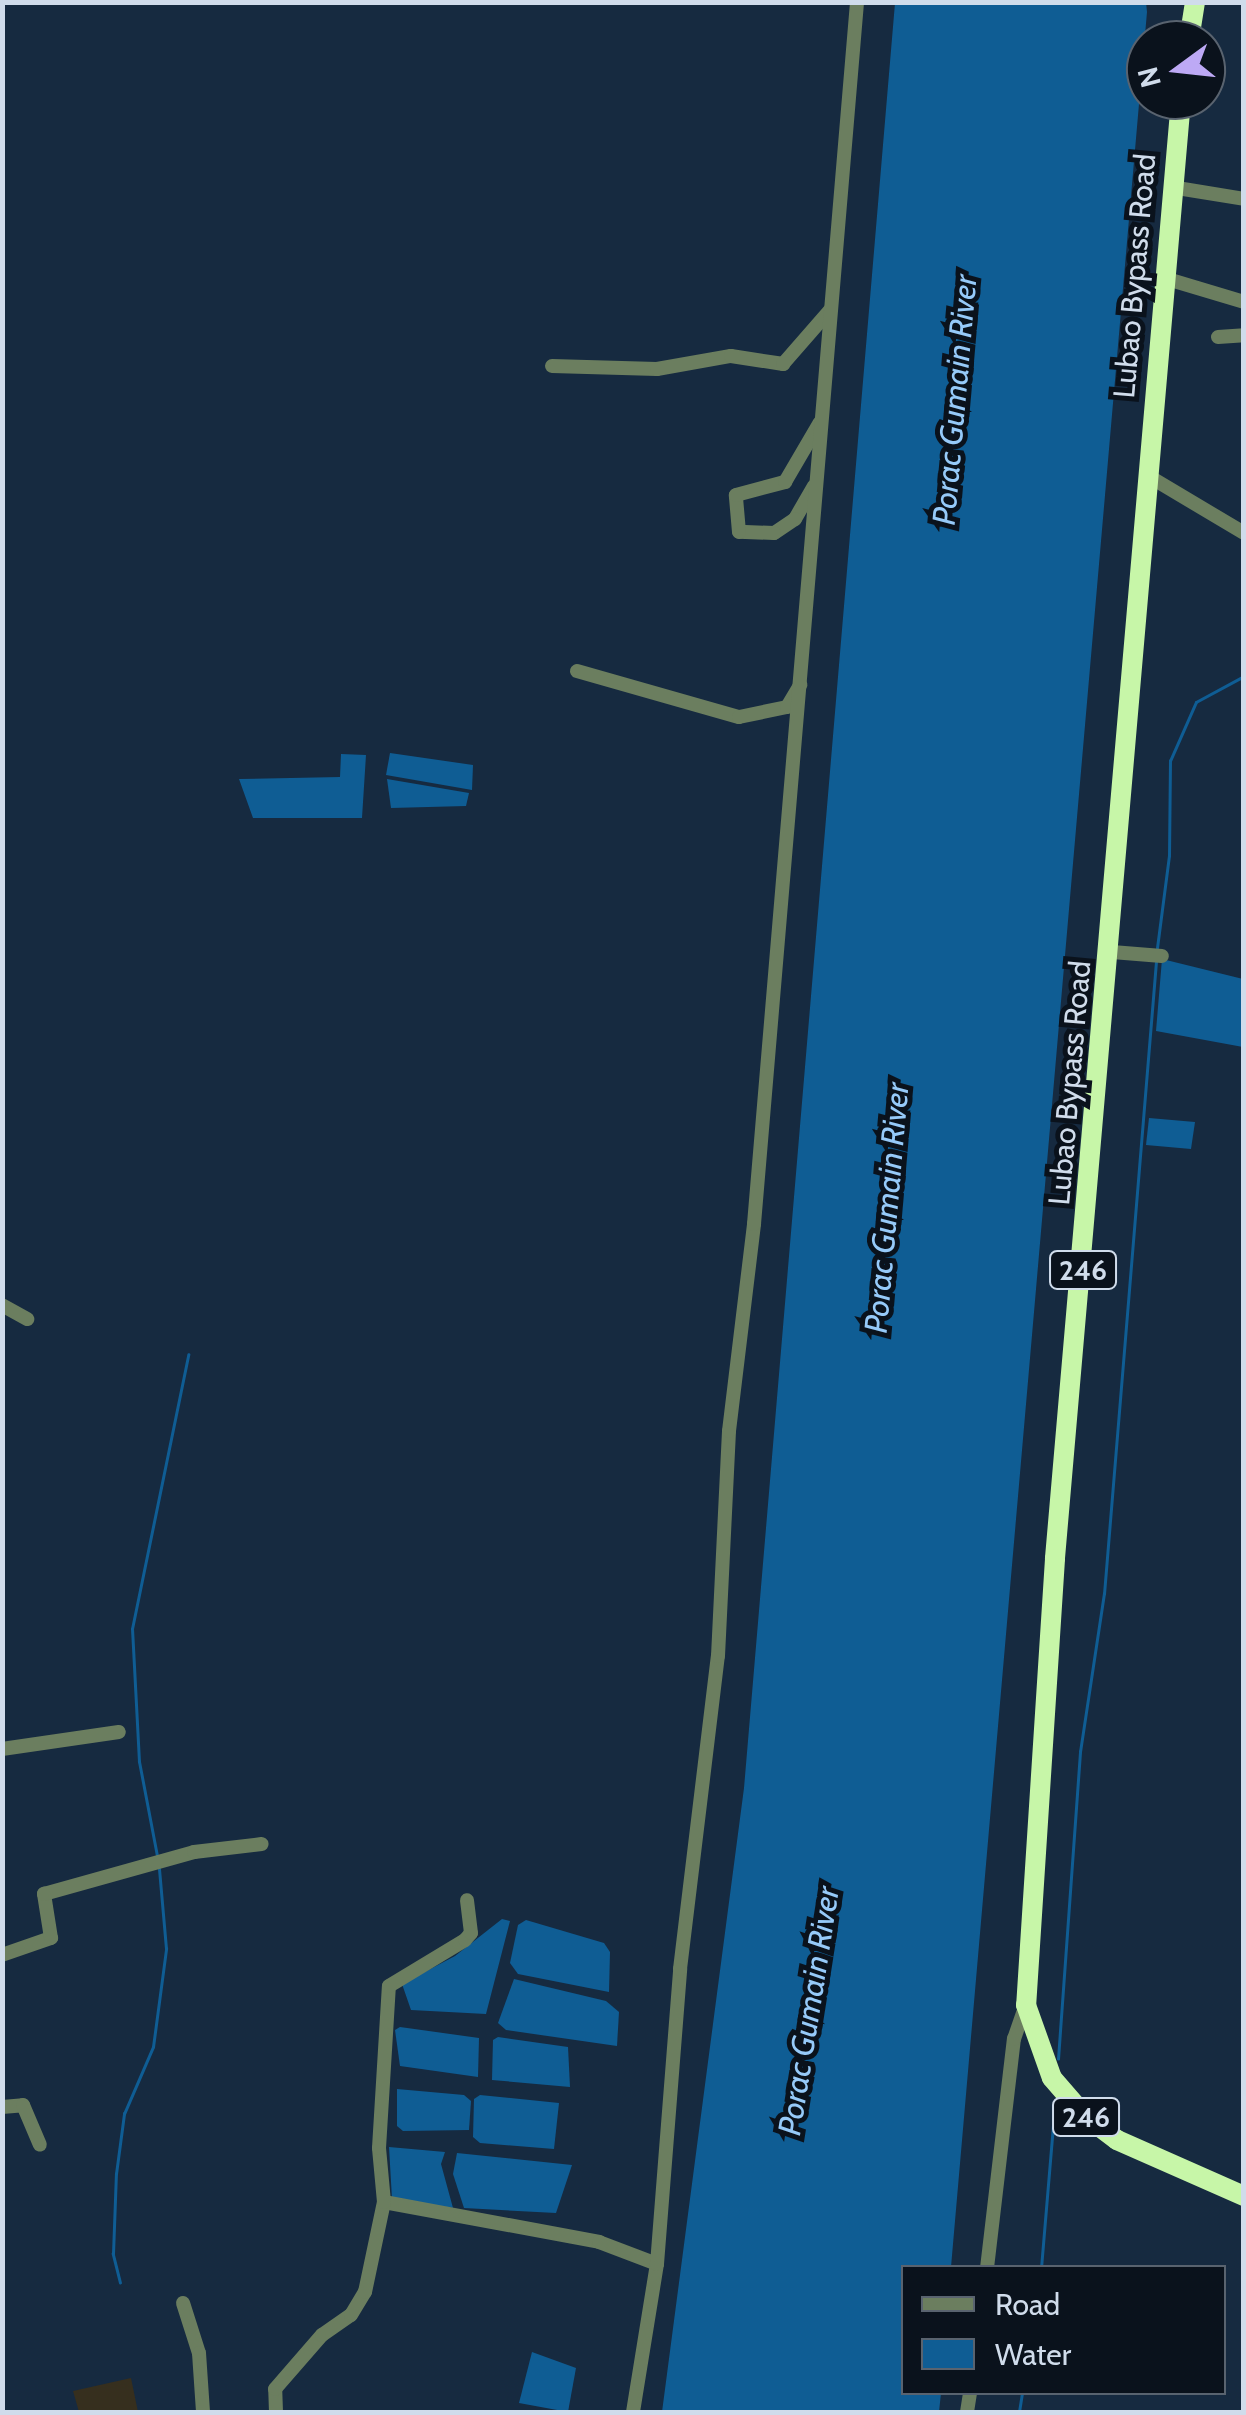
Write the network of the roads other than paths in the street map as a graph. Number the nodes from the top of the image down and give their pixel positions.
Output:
1 (858, 2) edge
2 (1179, 120) edge
3 (1171, 187) junction
4 (1244, 199) edge
5 (1164, 278) junction
6 (1244, 302) edge
7 (832, 308) junction
8 (1244, 334) edge
9 (1218, 336) dead end
10 (552, 366) dead end
11 (823, 417) junction
12 (1150, 478) junction
13 (816, 483) junction
14 (1244, 533) edge
15 (576, 672) dead end
16 (803, 680) junction
17 (1112, 952) junction
18 (1158, 956) dead end
19 (2, 1305) edge
20 (27, 1319) dead end
21 (119, 1732) dead end
22 (2, 1749) edge
23 (262, 1844) dead end
24 (467, 1900) dead end
25 (2, 1955) edge
26 (1026, 2005) junction
27 (2, 2107) edge
28 (40, 2145) dead end
29 (1244, 2196) edge
30 (384, 2202) junction
31 (657, 2264) junction
32 (988, 2265) edge
33 (183, 2304) dead end
34 (204, 2412) edge
35 (276, 2412) edge
36 (633, 2412) edge

1 - 7 street
2 - 3 highway, Lubao Bypass Road
3 - 4 street
3 - 5 highway, Lubao Bypass Road
5 - 6 street
5 - 12 highway, Lubao Bypass Road
7 - 10 street
7 - 11 street
8 - 9 street
11 - 13 street
11 - 13 street
12 - 14 street
12 - 17 highway, Lubao Bypass Road / 246
13 - 16 street
15 - 16 street
16 - 31 street
17 - 18 street
17 - 26 highway, Lubao Bypass Road / 246
19 - 20 street
21 - 22 street
23 - 25 street
24 - 30 street
26 - 29 highway, Lubao Bypass Road / 246
26 - 32 street
27 - 28 street
30 - 31 street
30 - 35 street
31 - 36 street
33 - 34 street

